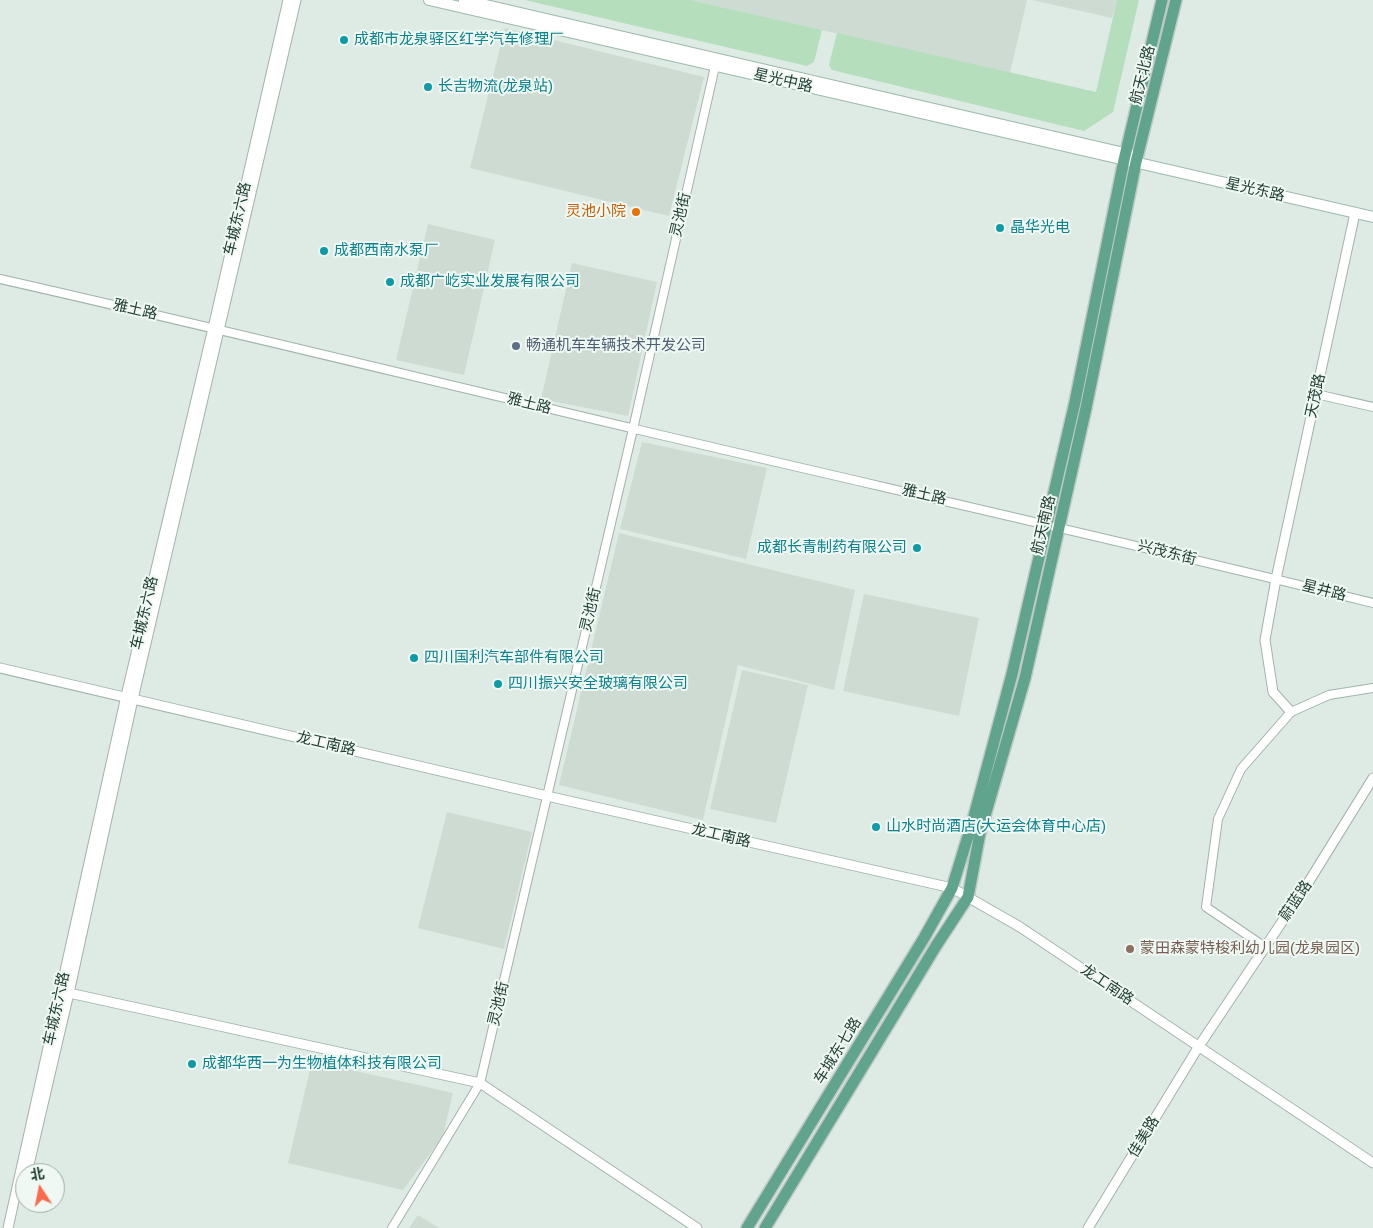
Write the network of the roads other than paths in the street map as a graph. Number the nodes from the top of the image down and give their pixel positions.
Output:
1 (288, 0) edge
2 (296, 0) edge
3 (430, 0) edge
4 (464, 0) edge
5 (1162, 0) edge
6 (1176, 0) edge
7 (716, 62) junction
8 (1124, 156) junction
9 (1137, 159) junction
10 (1373, 210) edge
11 (1355, 213) junction
12 (1373, 217) edge
13 (0, 280) edge
14 (216, 328) junction
15 (1316, 394) junction
16 (1373, 407) edge
17 (633, 429) junction
18 (1047, 524) junction
19 (1059, 527) junction
20 (1276, 579) junction
21 (1373, 603) edge
22 (0, 668) edge
23 (1373, 688) edge
24 (129, 697) junction
25 (1291, 712) junction
26 (1373, 778) edge
27 (547, 796) junction
28 (952, 888) junction
29 (968, 897) junction
30 (1265, 947) junction
31 (69, 993) junction
32 (1199, 1046) junction
33 (480, 1083) junction
34 (29, 1163) edge
35 (1373, 1163) edge
36 (17, 1213) edge
37 (8, 1228) edge
38 (14, 1228) edge
39 (392, 1228) edge
40 (697, 1228) edge
41 (747, 1228) edge
42 (765, 1228) edge
43 (1088, 1228) edge

1 - 14 street, 车城东六路
2 - 14 street, 车城东六路
3 - 7 main road, 星光中路
4 - 7 main road, 星光中路
5 - 8 main road, 航天北路
6 - 9 main road, 航天北路
7 - 8 main road, 星光中路
7 - 17 street, 灵池街
8 - 9 main road, 星光中路
8 - 18 main road, 航天南路
9 - 10 main road, 星光东路
9 - 11 main road, 星光东路
9 - 19 main road, 航天南路
11 - 12 main road, 星光东路
11 - 15 street, 天茂路
13 - 14 street, 雅土路
14 - 17 street, 雅土路
14 - 24 street, 车城东六路
15 - 16 street
15 - 20 street, 天茂路
17 - 18 street, 雅土路
17 - 27 street, 灵池街
18 - 19 street, 雅土路
18 - 28 main road, 航天南路
19 - 20 street, 兴茂东街
19 - 29 main road, 航天南路
20 - 21 street, 星井路
20 - 25 street, 天茂路
22 - 24 street, 龙工南路
23 - 25 street
24 - 27 street, 龙工南路
24 - 31 street, 车城东六路
24 - 37 street, 车城东六路
25 - 30 street
26 - 30 street, 蔚蓝路
27 - 28 street, 龙工南路
27 - 33 street, 灵池街
28 - 29 street, 龙工南路
28 - 41 main road, 车城东七路
29 - 32 street, 龙工南路
29 - 42 main road, 车城东七路
30 - 32 street, 蔚蓝路
31 - 33 street
31 - 34 street, 车城东六路
32 - 35 street, 龙工南路
32 - 43 street, 佳美路
33 - 39 street, 灵池街
33 - 40 street
36 - 38 street

